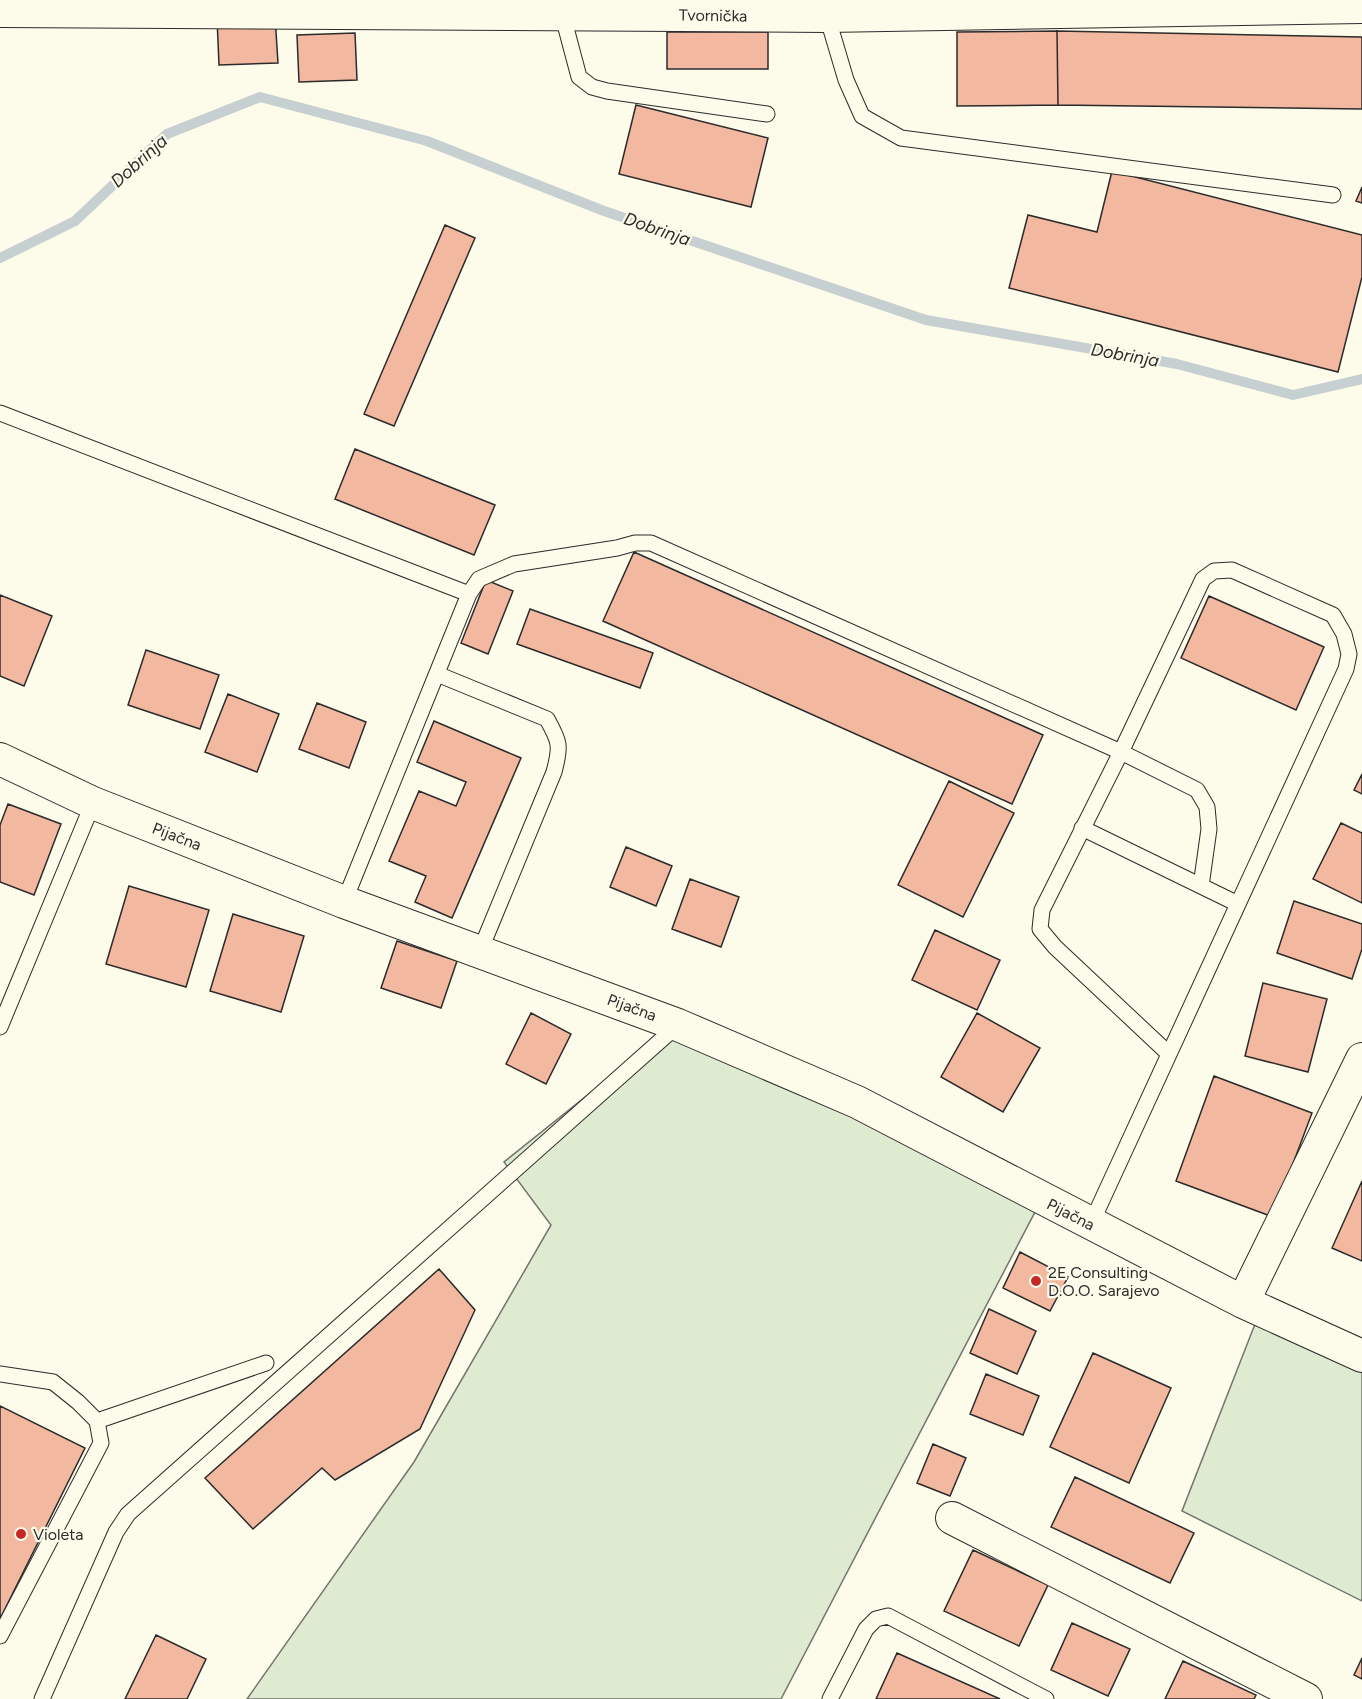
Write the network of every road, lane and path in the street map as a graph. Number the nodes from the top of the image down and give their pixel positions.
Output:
1 (1244, 4) edge
2 (599, 7) edge
3 (1362, 7) edge
4 (826, 8) edge
5 (0, 11) edge
6 (562, 13) junction
7 (767, 114) dead end
8 (1333, 195) dead end
9 (0, 413) edge
10 (469, 594) junction
11 (437, 674) junction
12 (1121, 752) junction
13 (0, 759) edge
14 (93, 803) junction
15 (1082, 828) junction
16 (1201, 886) junction
17 (344, 902) junction
18 (1238, 904) junction
19 (480, 951) junction
20 (678, 1024) junction
21 (0, 1027) edge
22 (1169, 1054) junction
23 (1362, 1059) edge
24 (1090, 1224) junction
25 (1243, 1302) junction
26 (1362, 1356) edge
27 (266, 1363) dead end
28 (0, 1374) edge
29 (97, 1421) junction
30 (952, 1518) dead end
31 (0, 1636) edge
32 (42, 1699) edge
33 (830, 1699) edge
34 (1046, 1699) edge
35 (1306, 1699) edge

1 - 3 street, Tvornička
1 - 4 street, Tvornička
2 - 4 street, Tvornička
2 - 6 street, Tvornička
4 - 8 lane
5 - 6 street, Tvornička
6 - 7 lane
9 - 10 lane
10 - 11 lane
10 - 12 lane
11 - 17 lane
11 - 19 lane
12 - 15 lane
12 - 16 lane
12 - 18 lane
13 - 14 street, Pijačna
14 - 17 street, Pijačna
14 - 21 lane
15 - 16 lane
15 - 22 lane
16 - 18 lane
17 - 19 street, Pijačna
18 - 22 lane
19 - 20 street, Pijačna
20 - 24 street, Pijačna
20 - 32 lane
22 - 24 lane
23 - 25 street
24 - 25 street, Pijačna
25 - 26 street, Pijačna
27 - 29 lane
28 - 29 lane
29 - 31 lane
30 - 35 street
33 - 34 lane

